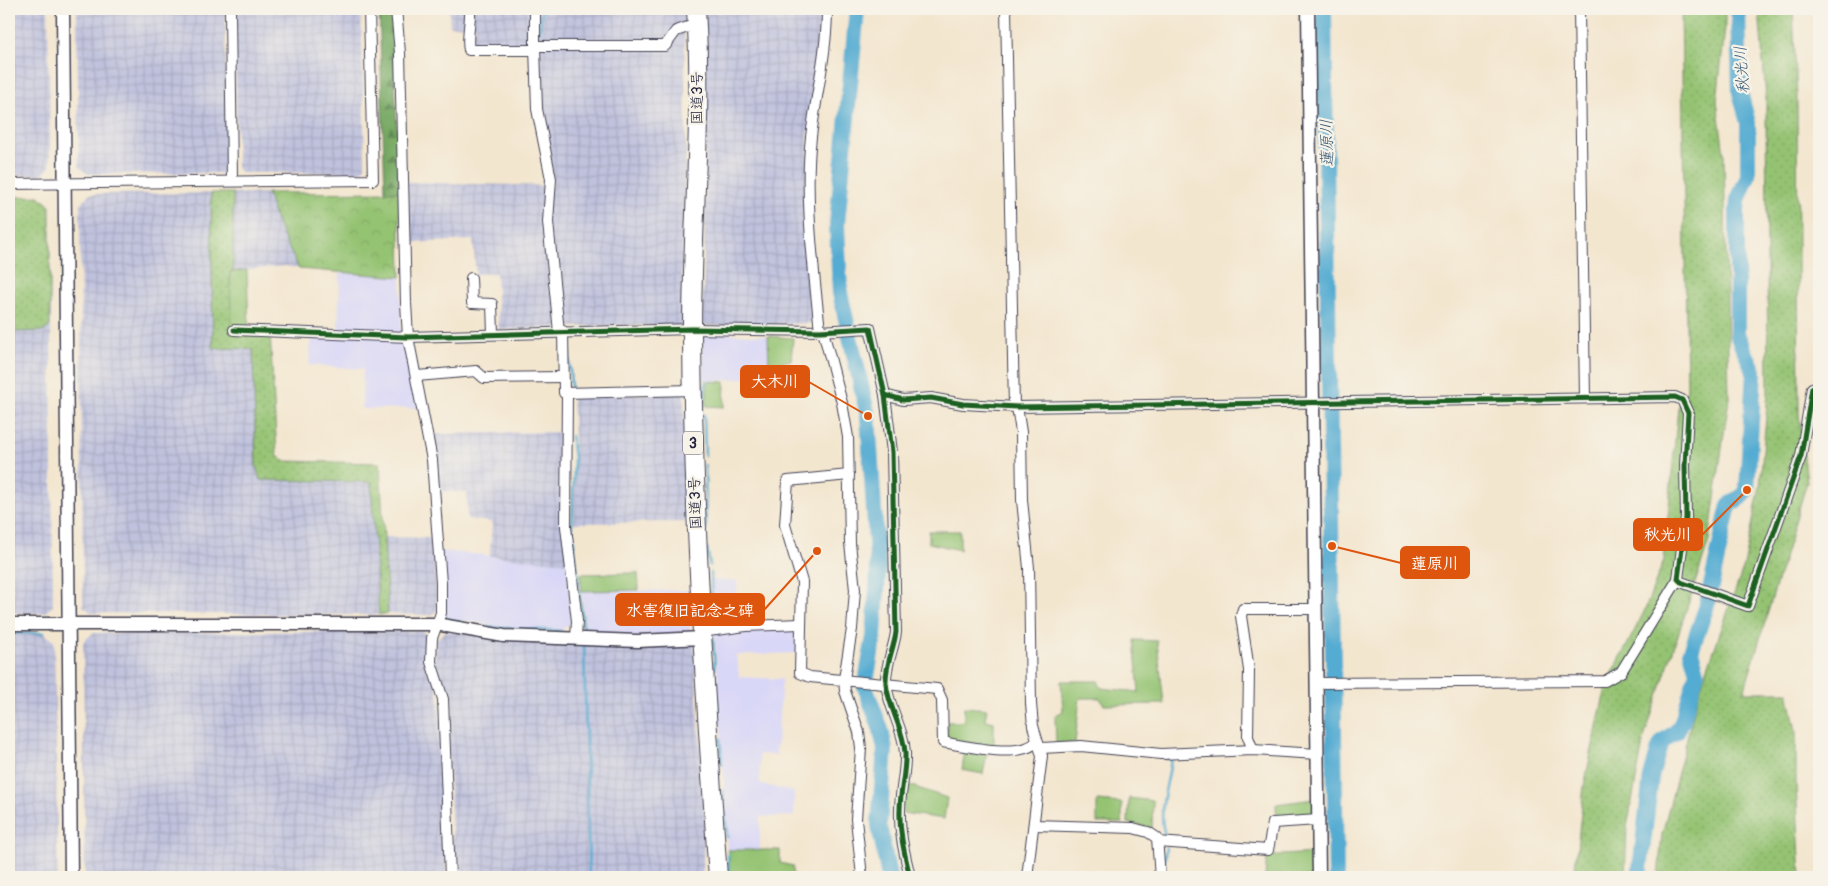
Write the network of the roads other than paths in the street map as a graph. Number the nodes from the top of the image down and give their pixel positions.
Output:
1 (63, 9) edge
2 (230, 9) edge
3 (368, 9) edge
4 (396, 9) edge
5 (470, 9) edge
6 (535, 9) edge
7 (827, 9) edge
8 (1006, 9) edge
9 (1308, 9) edge
10 (1579, 9) edge
11 (696, 16) edge
12 (535, 48) junction
13 (232, 181) junction
14 (65, 183) junction
15 (9, 184) edge
16 (471, 278) dead end
17 (692, 329) junction
18 (234, 330) dead end
19 (561, 331) junction
20 (822, 331) junction
21 (493, 334) junction
22 (408, 337) junction
23 (417, 376) junction
24 (564, 376) junction
25 (1819, 386) edge
26 (693, 390) junction
27 (566, 393) junction
28 (885, 395) junction
29 (1585, 398) junction
30 (1313, 402) junction
31 (1015, 407) junction
32 (849, 474) junction
33 (1682, 581) junction
34 (1316, 609) junction
35 (9, 624) edge
36 (69, 624) junction
37 (436, 624) junction
38 (800, 624) junction
39 (701, 635) junction
40 (576, 639) junction
41 (844, 679) junction
42 (1317, 683) junction
43 (886, 684) junction
44 (1039, 745) junction
45 (1253, 750) junction
46 (1318, 754) junction
47 (1318, 820) junction
48 (1034, 825) junction
49 (1158, 842) junction
50 (70, 877) edge
51 (450, 877) edge
52 (718, 877) edge
53 (862, 877) edge
54 (910, 877) edge
55 (1027, 877) edge
56 (1160, 877) edge
57 (1319, 877) edge

1 - 14 street
2 - 13 street
3 - 13 street
4 - 22 street
5 - 12 street
6 - 12 street
7 - 20 street
8 - 31 street
9 - 30 street
10 - 29 street
11 - 12 street
11 - 17 highway, 国道3号 / 3
12 - 19 street
13 - 14 street
14 - 15 street
14 - 36 street
16 - 21 street
17 - 19 street
17 - 20 street
17 - 26 highway, 国道3号 / 3
18 - 22 street
19 - 21 street
19 - 24 street
20 - 28 street
20 - 32 street
21 - 22 street
22 - 23 street
23 - 24 street
23 - 37 street
24 - 27 street
25 - 33 street
26 - 27 street
26 - 39 highway, 国道3号 / 3
27 - 40 street
28 - 31 street
28 - 43 street
29 - 30 street
29 - 33 street
30 - 31 street
30 - 34 street
31 - 44 street
32 - 38 street
32 - 41 street
33 - 42 street
34 - 42 street
34 - 45 street
35 - 36 street
36 - 37 street
36 - 50 street
37 - 40 street
37 - 51 street
38 - 39 street
38 - 41 street
39 - 40 street
39 - 52 highway, 国道3号 / 3
41 - 43 street
41 - 53 street
42 - 46 street
43 - 44 street
43 - 54 street
44 - 45 street
44 - 48 street
45 - 46 street
46 - 47 street
47 - 49 street
47 - 57 street
48 - 49 street
48 - 55 street
49 - 56 street

